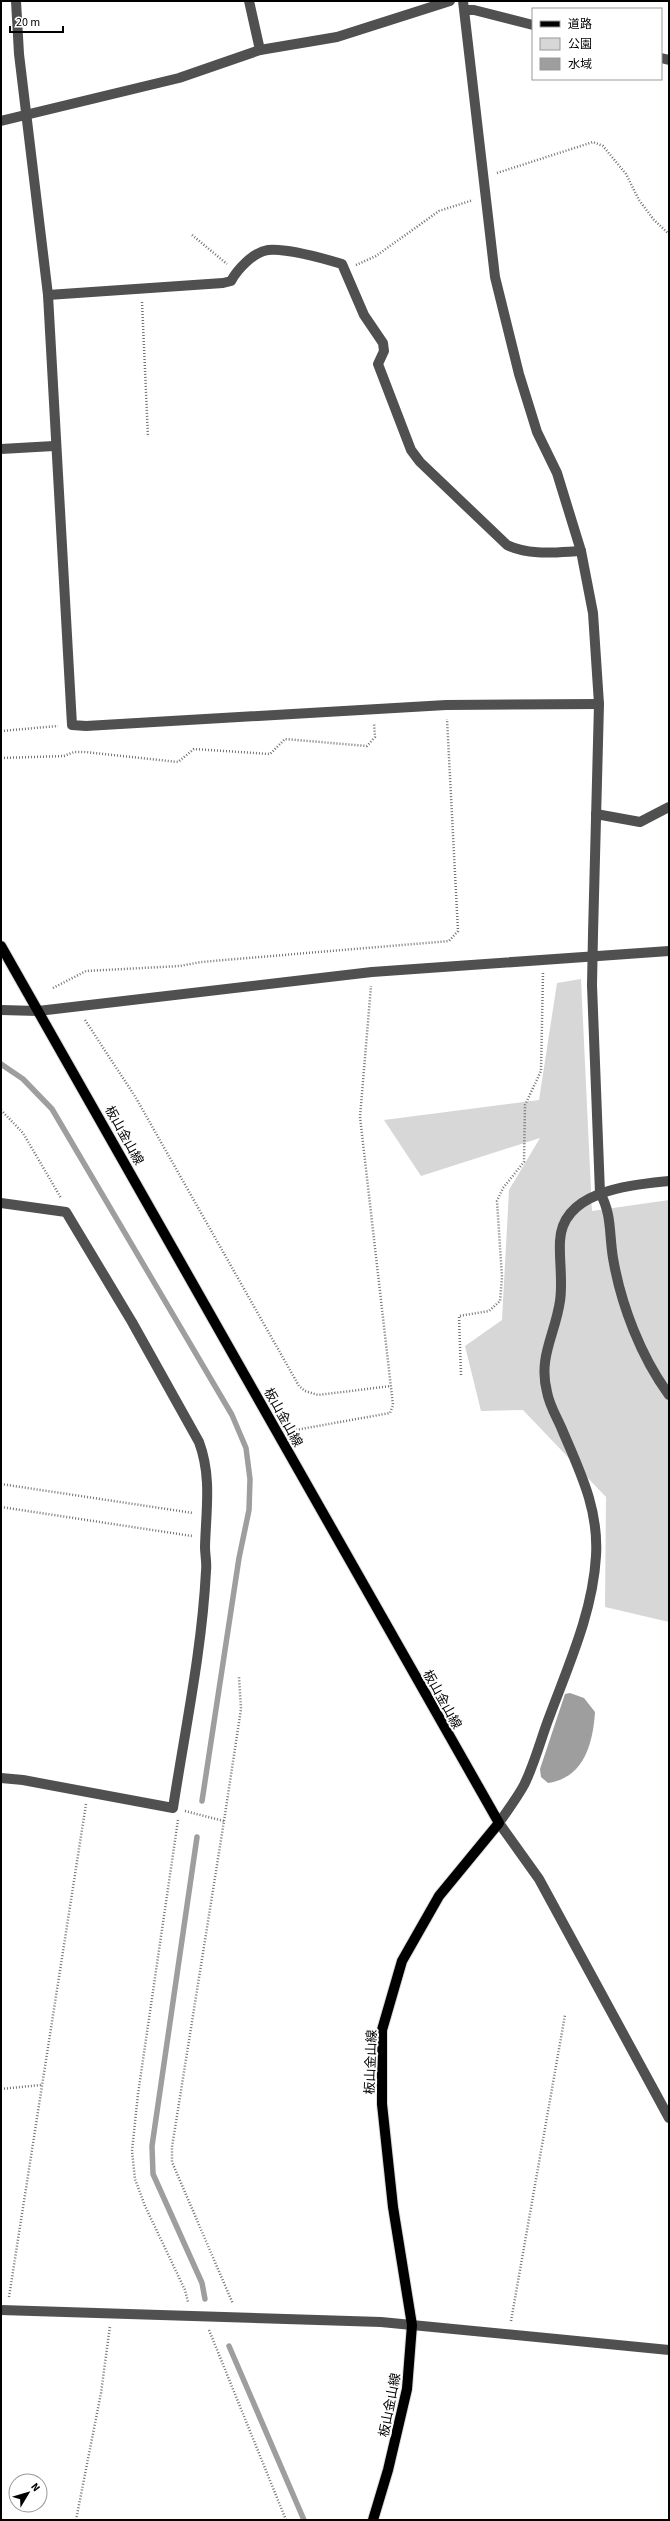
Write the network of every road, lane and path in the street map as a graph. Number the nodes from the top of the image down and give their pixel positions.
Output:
1 (16, 1) edge
2 (249, 1) edge
3 (450, 1) edge
4 (464, 6) edge
5 (532, 25) edge
6 (260, 50) junction
7 (27, 113) junction
8 (1, 121) edge
9 (483, 177) junction
10 (485, 197) junction
11 (669, 234) edge
12 (192, 235) dead end
13 (342, 264) junction
14 (236, 272) junction
15 (142, 290) junction
16 (48, 295) junction
17 (148, 437) dead end
18 (54, 446) junction
19 (1, 449) edge
20 (581, 551) junction
21 (446, 704) junction
22 (599, 704) junction
23 (373, 709) junction
24 (72, 724) junction
25 (1, 731) edge
26 (1, 758) edge
27 (669, 807) edge
28 (596, 814) junction
29 (1, 946) edge
30 (669, 951) edge
31 (542, 959) junction
32 (372, 972) junction
33 (53, 988) dead end
34 (76, 1006) junction
35 (1, 1010) edge
36 (38, 1011) junction
37 (1, 1110) edge
38 (669, 1181) edge
39 (600, 1193) junction
40 (1, 1203) edge
41 (66, 1212) junction
42 (461, 1375) dead end
43 (391, 1386) junction
44 (669, 1395) edge
45 (278, 1433) junction
46 (1, 1484) edge
47 (1, 1507) edge
48 (207, 1516) junction
49 (206, 1536) junction
50 (239, 1677) dead end
51 (1, 1778) edge
52 (88, 1793) junction
53 (176, 1809) junction
54 (224, 1821) junction
55 (499, 1823) junction
56 (565, 2015) dead end
57 (41, 2085) junction
58 (1, 2089) edge
59 (669, 2118) edge
60 (4, 2310) edge
61 (111, 2314) junction
62 (186, 2316) junction
63 (204, 2317) junction
64 (235, 2318) junction
65 (412, 2325) junction
66 (509, 2334) junction
67 (669, 2350) edge
68 (76, 2520) edge
69 (286, 2520) edge
70 (373, 2520) edge

1 - 7 street
2 - 6 street
3 - 6 street
4 - 5 street
4 - 9 street
6 - 7 street
7 - 8 street
7 - 16 street
9 - 10 street
9 - 11 path
10 - 13 path
10 - 20 street
12 - 14 path
13 - 14 street
13 - 20 street
14 - 15 street
15 - 16 street
15 - 17 path
16 - 18 street
18 - 19 street
18 - 24 street
20 - 22 street
21 - 22 street
21 - 23 street
21 - 33 path
22 - 28 street
23 - 24 street
23 - 26 path
24 - 25 path
27 - 28 street
28 - 39 street, bridge
29 - 36 main road, 板山金山線
30 - 31 street
31 - 32 street
31 - 42 path
32 - 34 street
32 - 43 path
34 - 36 street
34 - 43 path
35 - 36 street
36 - 45 main road, 板山金山線
37 - 41 path
38 - 39 street
39 - 44 street
39 - 55 street
40 - 41 street
41 - 48 street
43 - 45 path
45 - 55 main road, 板山金山線
46 - 48 path
47 - 49 path
48 - 49 street
49 - 53 street
50 - 54 path
51 - 52 street
52 - 53 street
52 - 57 path
53 - 54 path
53 - 62 path
54 - 64 path
55 - 59 street
55 - 65 main road, 板山金山線
56 - 66 path
57 - 58 path
57 - 60 path
60 - 61 street
61 - 62 street
61 - 68 path
62 - 63 street
63 - 64 street
63 - 69 path
64 - 65 street
65 - 66 street
65 - 70 main road, 板山金山線
66 - 67 street

